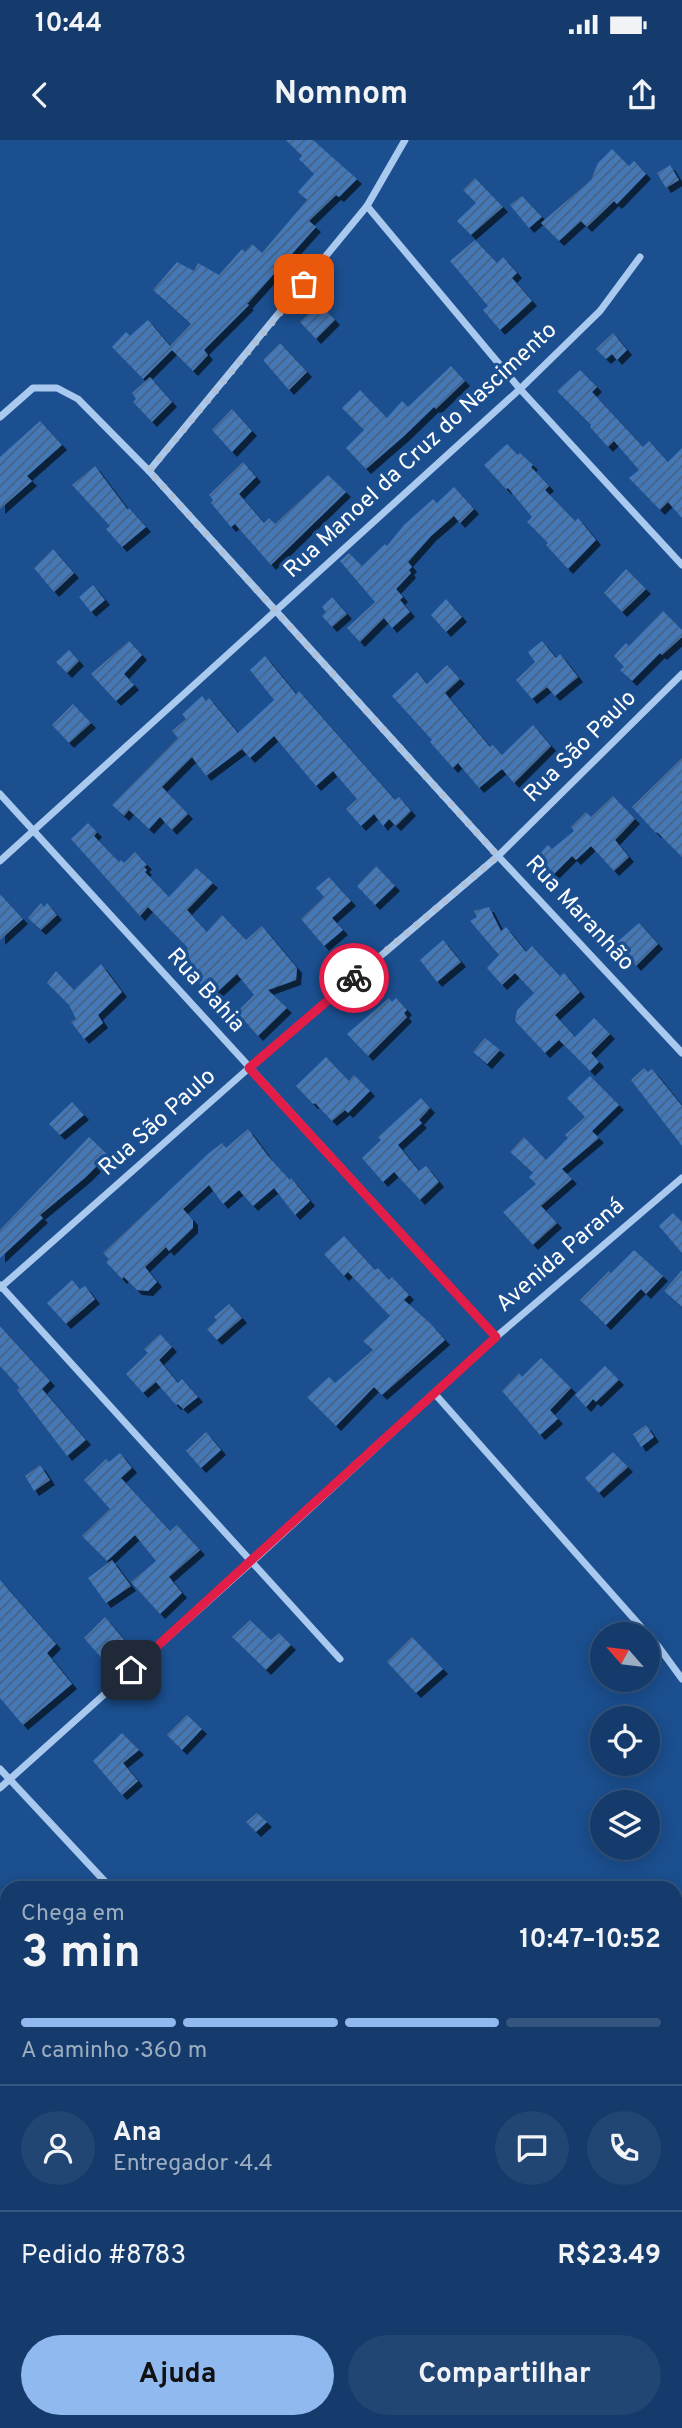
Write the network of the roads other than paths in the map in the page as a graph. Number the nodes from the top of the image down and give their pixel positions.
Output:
1 (405, 140) edge
2 (367, 206) junction
3 (640, 257) dead end
4 (520, 388) junction
5 (0, 417) edge
6 (149, 471) junction
7 (682, 565) edge
8 (276, 609) junction
9 (682, 674) edge
10 (0, 794) edge
11 (34, 831) junction
12 (498, 856) junction
13 (0, 860) edge
14 (682, 1053) edge
15 (249, 1068) junction
16 (682, 1178) edge
17 (1, 1286) edge
18 (496, 1337) junction
19 (435, 1394) junction
20 (253, 1561) junction
21 (340, 1659) dead end
22 (682, 1679) edge
23 (0, 1769) edge
24 (10, 1780) junction
25 (0, 1788) edge
26 (104, 1881) edge

1 - 2 street
2 - 4 street
2 - 6 street
3 - 4 street, Rua Manoel da Cruz do Nascimento
4 - 7 street
4 - 8 street, Rua Manoel da Cruz do Nascimento
5 - 6 street, Rua Maranhão
6 - 8 street, Rua Maranhão
8 - 11 street, Rua Manoel da Cruz do Nascimento
8 - 12 street, Rua Maranhão
9 - 12 street, Rua São Paulo
10 - 11 street, Rua Bahia
11 - 13 street, Rua Manoel da Cruz do Nascimento
11 - 15 street, Rua Bahia
12 - 14 street, Rua Maranhão
12 - 15 street, Rua São Paulo
15 - 17 street, Rua São Paulo
15 - 18 street, Rua Bahia
16 - 18 street, Avenida Paraná
17 - 20 street
18 - 19 street, Avenida Paraná
19 - 20 street, Avenida Paraná
19 - 22 street
20 - 21 street
20 - 24 street, Avenida Paraná
23 - 24 street
24 - 25 street, Avenida Paraná
24 - 26 street

